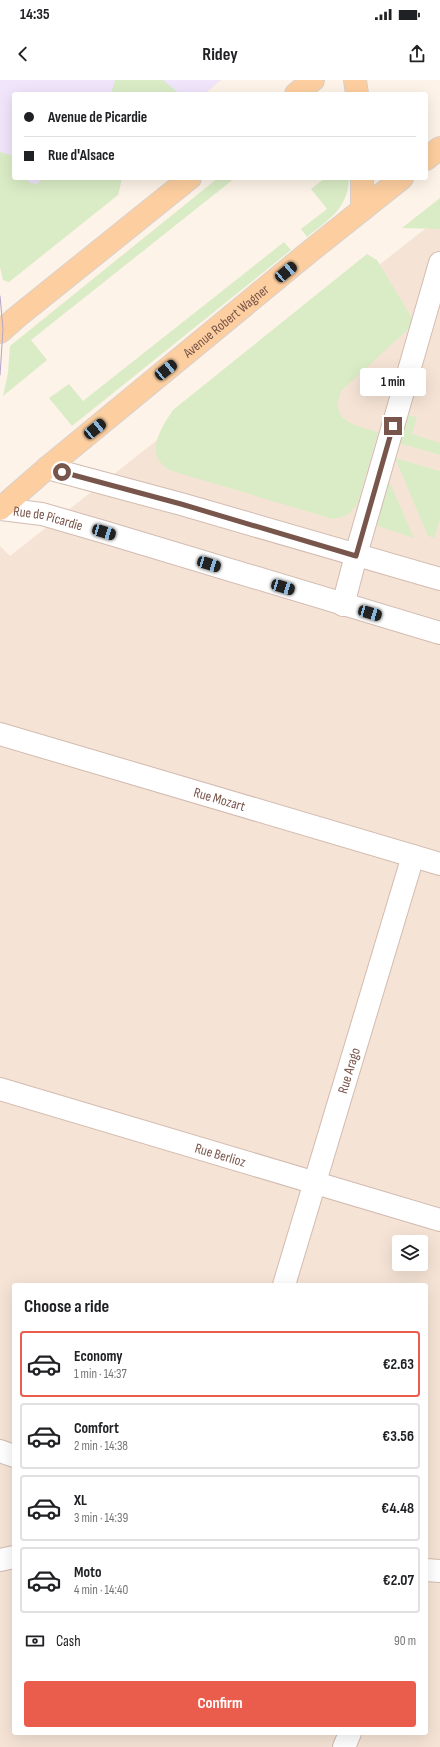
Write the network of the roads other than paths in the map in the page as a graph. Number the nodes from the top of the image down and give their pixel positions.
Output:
1 (313, 80) edge
2 (355, 80) edge
3 (298, 92) edge
4 (357, 92) edge
5 (188, 180) edge
6 (362, 180) edge
7 (400, 180) edge
8 (362, 210) junction
9 (440, 263) edge
10 (0, 332) edge
11 (47, 468) junction
12 (1, 509) edge
13 (356, 556) junction
14 (440, 579) edge
15 (343, 605) junction
16 (440, 633) edge
17 (0, 734) edge
18 (413, 856) junction
19 (440, 864) edge
20 (0, 1088) edge
21 (314, 1183) junction
22 (440, 1220) edge
23 (285, 1283) edge
24 (0, 1451) edge
25 (12, 1455) edge
26 (12, 1557) edge
27 (0, 1560) edge
28 (428, 1570) edge
29 (440, 1571) edge
30 (349, 1735) edge
31 (344, 1747) edge

1 - 3 main road
2 - 4 main road
5 - 10 main road
6 - 8 main road
7 - 8 main road, Avenue Robert Wagner
8 - 11 main road, Avenue Robert Wagner
9 - 13 street
11 - 12 main road, Avenue Robert Wagner
11 - 13 street
12 - 15 street, Rue de Picardie
13 - 14 street
13 - 15 street
15 - 16 street, Rue de Picardie
17 - 18 street, Rue Mozart
18 - 19 street, Rue Mozart
18 - 21 street, Rue Arago
20 - 21 street, Rue Berlioz
21 - 22 street, Rue Berlioz
21 - 23 street, Rue Arago
24 - 25 street
26 - 27 street
28 - 29 street
30 - 31 street

